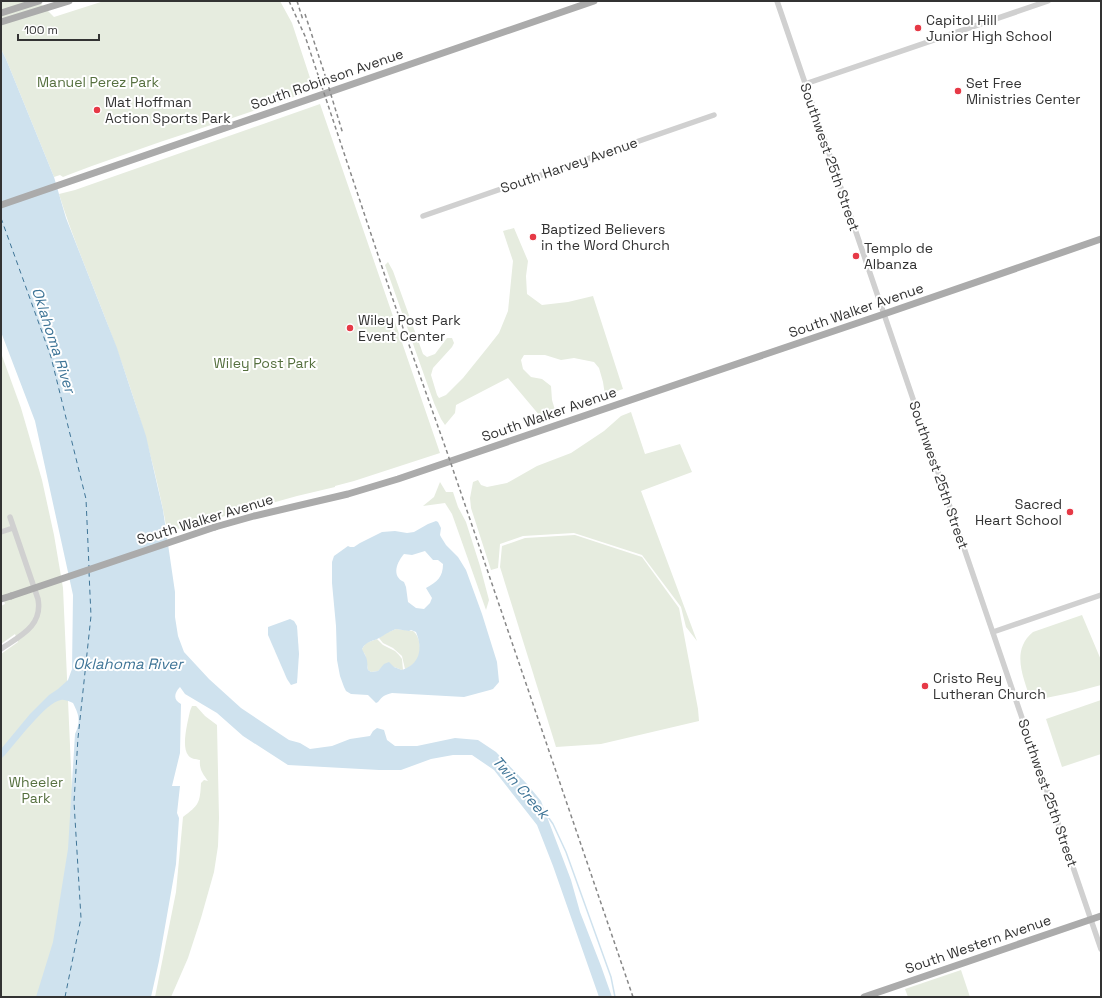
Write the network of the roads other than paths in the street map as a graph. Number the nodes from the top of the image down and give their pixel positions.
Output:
1 (39, 1) edge
2 (69, 1) edge
3 (594, 1) edge
4 (777, 1) edge
5 (1048, 1) edge
6 (577, 4) edge
7 (1, 13) edge
8 (1, 22) edge
9 (805, 84) junction
10 (714, 115) dead end
11 (1, 205) edge
12 (423, 216) dead end
13 (1101, 239) edge
14 (884, 314) junction
15 (10, 517) dead end
16 (13, 528) junction
17 (1, 532) edge
18 (1101, 595) edge
19 (1, 599) edge
20 (993, 632) junction
21 (1, 649) edge
22 (1101, 916) edge
23 (1090, 919) junction
24 (1101, 949) edge
25 (864, 997) edge

1 - 7 main road
2 - 8 main road
3 - 6 main road, South Robinson Avenue
4 - 9 street, Southwest 25th Street
5 - 9 street
6 - 11 main road, South Robinson Avenue
9 - 14 street, Southwest 25th Street
10 - 12 street, South Harvey Avenue
13 - 14 main road, South Walker Avenue
14 - 19 main road, South Walker Avenue, bridge
14 - 20 street, Southwest 25th Street
15 - 16 street
16 - 17 street
16 - 21 street
18 - 20 street
20 - 23 street, Southwest 25th Street
22 - 23 main road, South Western Avenue
23 - 24 street, Southwest 25th Street
23 - 25 main road, South Western Avenue

